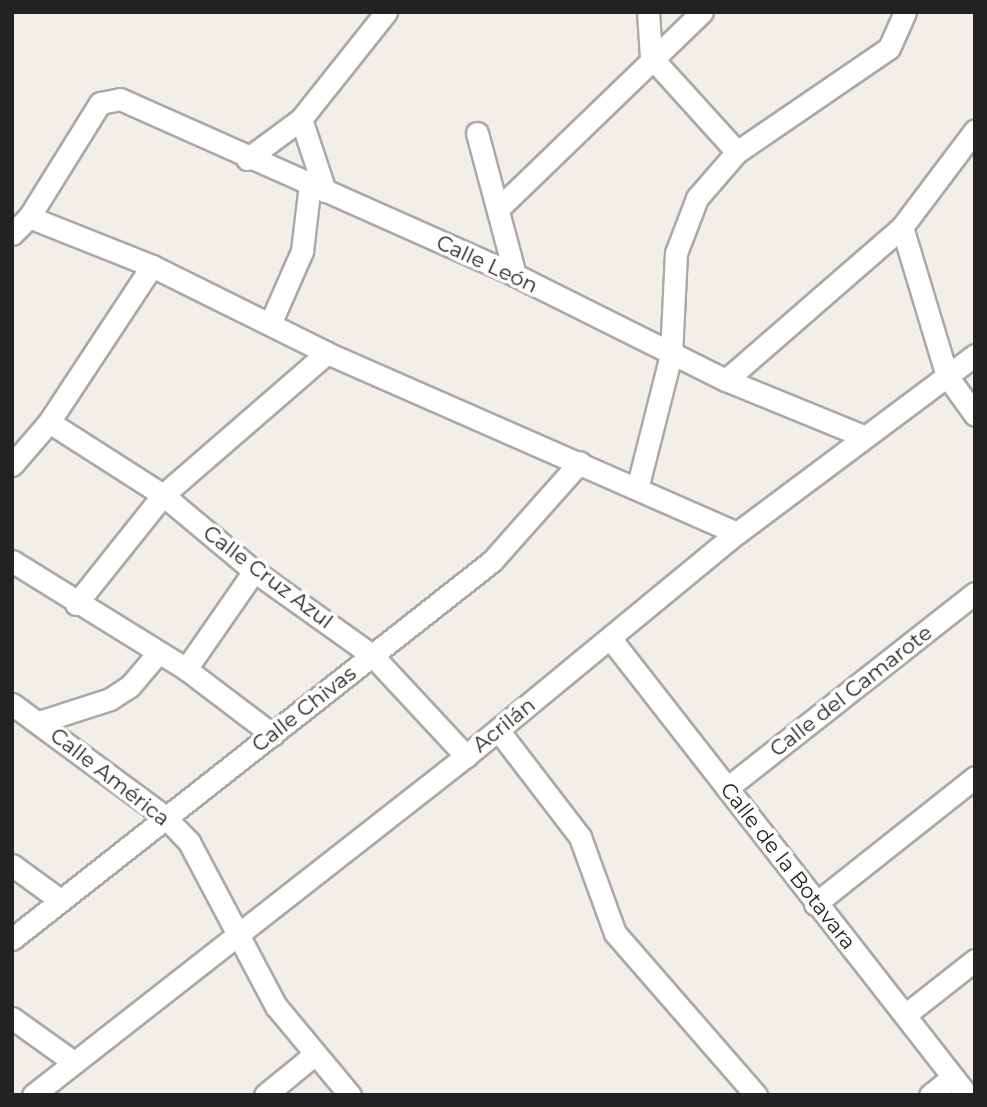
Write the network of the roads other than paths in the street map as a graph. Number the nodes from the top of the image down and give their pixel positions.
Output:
1 (386, 12) edge
2 (648, 12) edge
3 (702, 12) edge
4 (905, 12) edge
5 (651, 57) junction
6 (301, 119) junction
7 (975, 130) edge
8 (477, 133) dead end
9 (737, 152) junction
10 (247, 159) junction
11 (317, 187) junction
12 (499, 208) junction
13 (29, 217) junction
14 (902, 227) junction
15 (12, 234) edge
16 (152, 266) junction
17 (515, 275) junction
18 (270, 324) junction
19 (327, 353) junction
20 (671, 355) junction
21 (975, 355) edge
22 (947, 376) junction
23 (726, 380) junction
24 (975, 415) edge
25 (49, 422) junction
26 (863, 436) junction
27 (580, 462) junction
28 (12, 465) edge
29 (638, 485) junction
30 (163, 495) junction
31 (737, 533) junction
32 (12, 561) edge
33 (254, 571) junction
34 (972, 600) edge
35 (76, 604) junction
36 (610, 638) junction
37 (158, 653) junction
38 (373, 656) junction
39 (187, 668) junction
40 (12, 704) edge
41 (39, 722) junction
42 (498, 730) junction
43 (273, 735) junction
44 (466, 756) junction
45 (975, 778) edge
46 (727, 788) junction
47 (165, 817) junction
48 (12, 865) edge
49 (60, 900) junction
50 (816, 904) junction
51 (237, 932) junction
52 (12, 939) edge
53 (975, 960) edge
54 (905, 1015) junction
55 (12, 1018) edge
56 (314, 1055) junction
57 (72, 1061) junction
58 (952, 1078) junction
59 (33, 1095) edge
60 (265, 1095) edge
61 (350, 1095) edge
62 (756, 1095) edge
63 (930, 1095) edge
64 (967, 1095) edge

1 - 6 street
2 - 5 street
3 - 5 street
4 - 9 street
5 - 9 street
5 - 12 street
6 - 10 street
6 - 11 street
7 - 14 street
8 - 12 street
9 - 20 street
10 - 11 street, Calle León
10 - 13 street, Calle León
11 - 17 street, Calle León
11 - 18 street
12 - 17 street
13 - 15 street
13 - 16 street
14 - 22 street
14 - 23 street
16 - 18 street
16 - 25 street
17 - 20 street, Calle León
18 - 19 street
19 - 27 street
19 - 30 street
20 - 23 street, Calle León
20 - 29 street
21 - 22 street, Acrilán
22 - 24 street
22 - 26 street, Acrilán
23 - 26 street, Calle León
25 - 28 street
25 - 30 street, Calle Cruz Azul
26 - 31 street, Acrilán
27 - 29 street
27 - 38 street, Calle Chivas
29 - 31 street
30 - 33 street, Calle Cruz Azul
30 - 35 street
31 - 36 street, Acrilán
32 - 35 street
33 - 38 street, Calle Cruz Azul
33 - 39 street
34 - 46 street, Calle del Camarote
35 - 37 street
36 - 42 street, Acrilán
36 - 46 street, Calle de la Botavara
37 - 39 street
37 - 41 street
38 - 43 street, Calle Chivas
38 - 44 street, Calle Cruz Azul
39 - 43 street
40 - 41 street, Calle América
41 - 47 street, Calle América
42 - 44 street, Acrilán
42 - 62 street
43 - 47 street, Calle Chivas
44 - 51 street, Acrilán
45 - 50 street
46 - 50 street, Calle de la Botavara
47 - 49 street, Calle Chivas
47 - 51 street, Calle América
48 - 49 street
49 - 52 street, Calle Chivas
50 - 54 street, Calle de la Botavara
51 - 56 street, Calle América
51 - 57 street, Acrilán
53 - 54 street
54 - 58 street, Calle de la Botavara
55 - 57 street
56 - 60 street
56 - 61 street, Calle América
57 - 59 street, Acrilán
58 - 63 street
58 - 64 street, Calle de la Botavara

